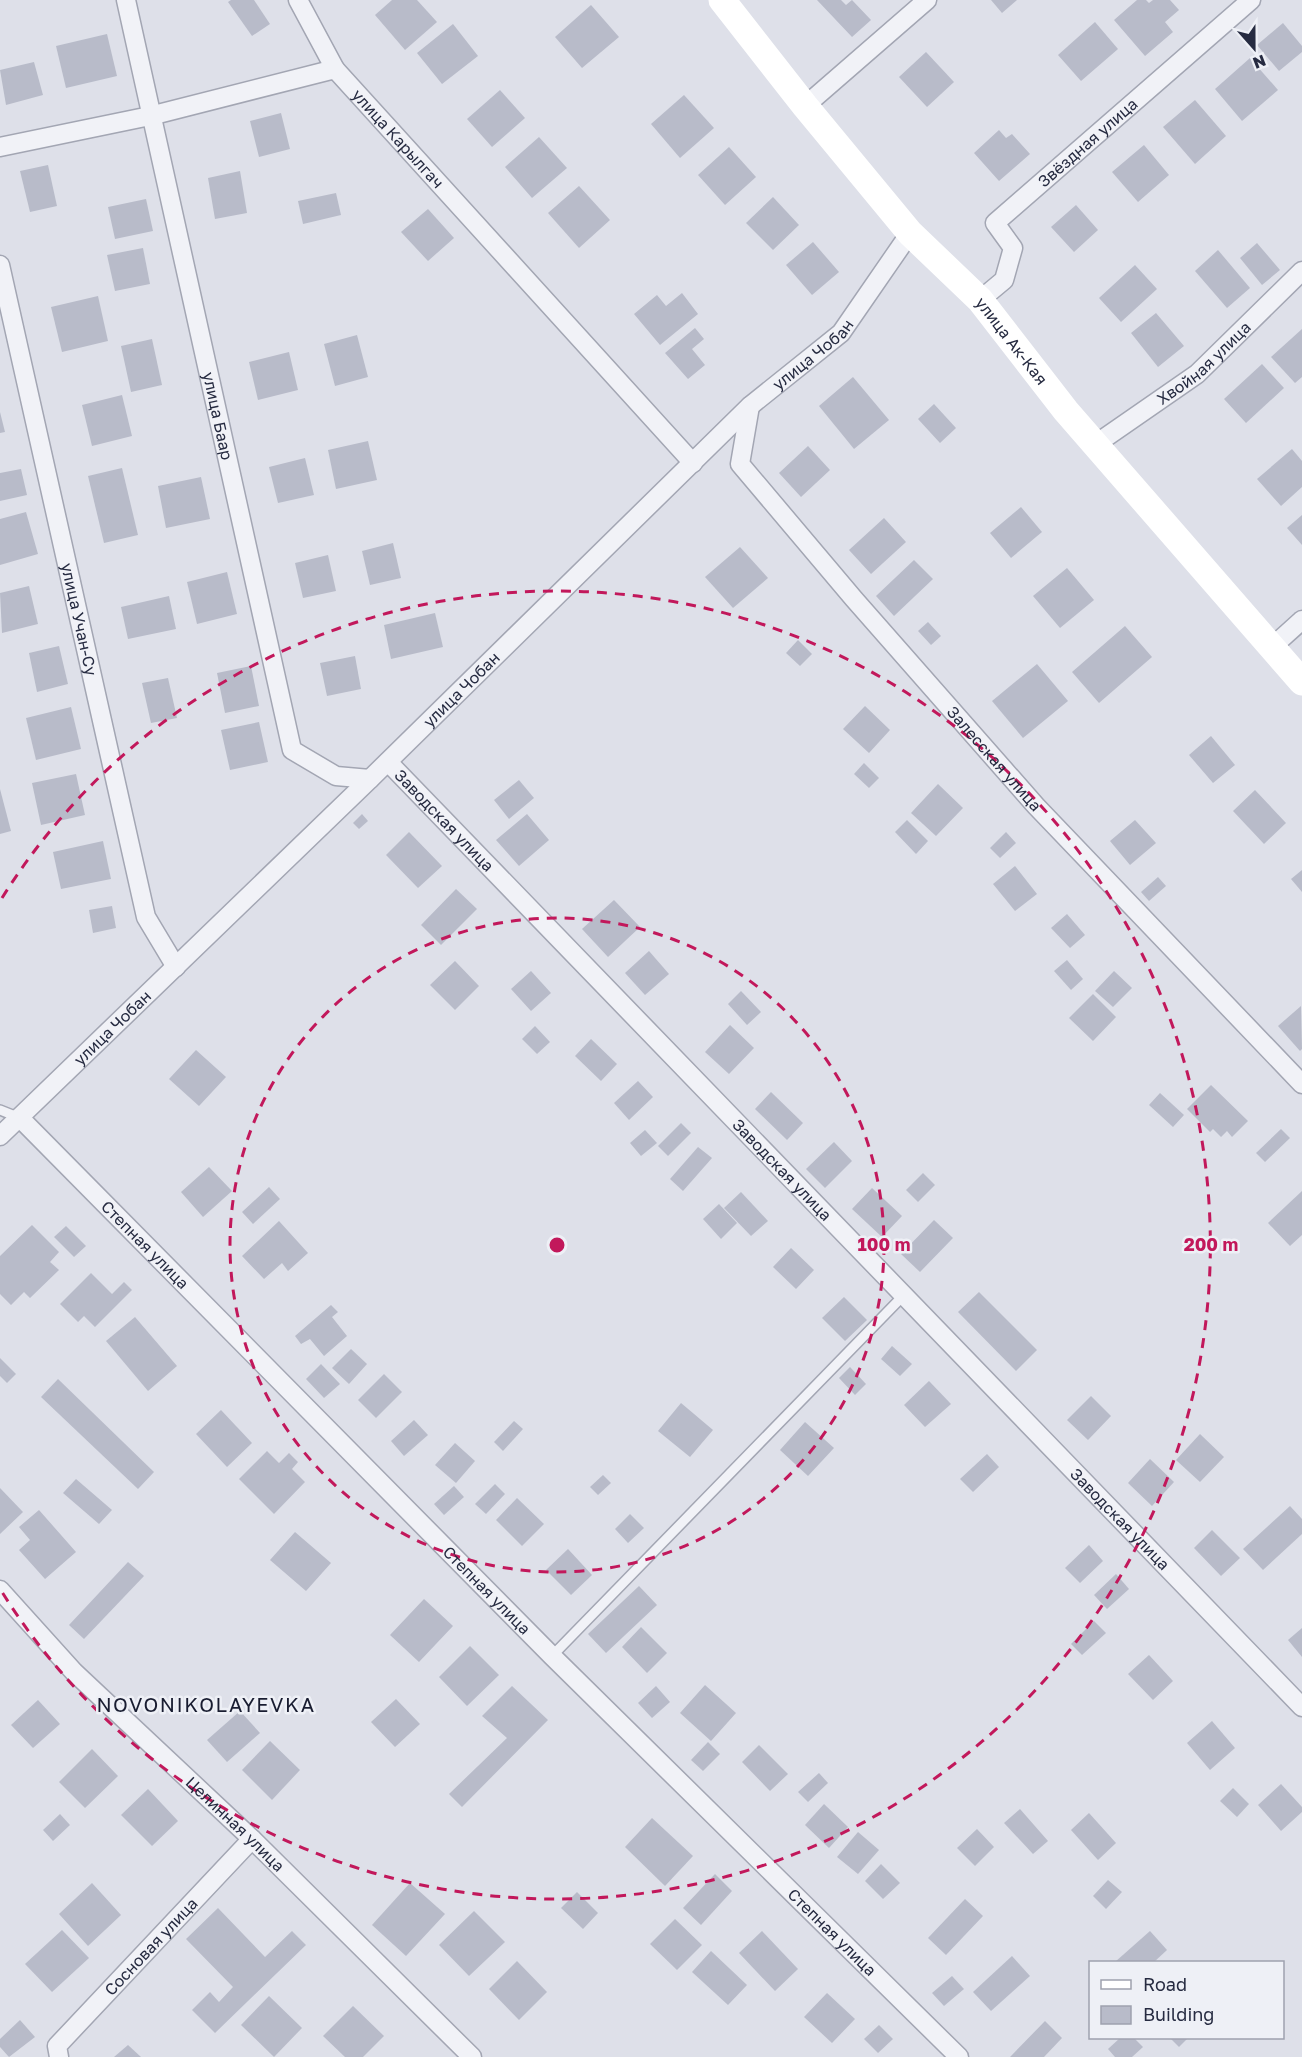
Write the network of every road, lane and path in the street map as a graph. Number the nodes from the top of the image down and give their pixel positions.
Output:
1 (126, 0) edge
2 (298, 0) edge
3 (722, 0) edge
4 (927, 0) edge
5 (1251, 0) edge
6 (335, 69) junction
7 (805, 106) junction
8 (150, 116) junction
9 (0, 147) edge
10 (910, 232) junction
11 (0, 265) edge
12 (1302, 271) edge
13 (980, 300) junction
14 (750, 406) junction
15 (1096, 444) junction
16 (693, 463) junction
17 (1302, 620) edge
18 (1272, 647) junction
19 (1302, 682) edge
20 (387, 762) junction
21 (370, 779) junction
22 (176, 968) junction
23 (1302, 1084) edge
24 (0, 1110) edge
25 (20, 1118) junction
26 (0, 1136) edge
27 (903, 1296) junction
28 (0, 1590) edge
29 (552, 1656) junction
30 (1302, 1707) edge
31 (252, 1839) junction
32 (59, 2057) edge
33 (472, 2057) edge
34 (959, 2057) edge

1 - 8 street, улица Баар
2 - 6 street, улица Карылгач
3 - 7 main road, улица Ак-Кая
4 - 7 street
5 - 13 street, Звёздная улица
6 - 8 street
6 - 16 street, улица Карылгач
7 - 10 main road, улица Ак-Кая
8 - 9 street
8 - 21 street, улица Баар
10 - 13 main road, улица Ак-Кая
10 - 14 street, улица Чобан
11 - 22 street, улица Учан-Су
12 - 15 street, Хвойная улица
13 - 15 main road, улица Ак-Кая
14 - 16 street, улица Чобан
14 - 23 street, Залесская улица
15 - 18 main road, улица Ак-Кая
16 - 20 street, улица Чобан
17 - 18 street
18 - 19 main road, улица Ак-Кая
20 - 21 street, улица Чобан
20 - 27 street, Заводская улица
21 - 22 street, улица Чобан
22 - 25 street, улица Чобан
24 - 25 lane
25 - 26 street, улица Чобан
25 - 29 street, Степная улица
27 - 29 lane
27 - 30 street, Заводская улица
28 - 31 street, Целинная улица
29 - 34 street, Степная улица
31 - 32 street, Сосновая улица
31 - 33 street, Целинная улица

